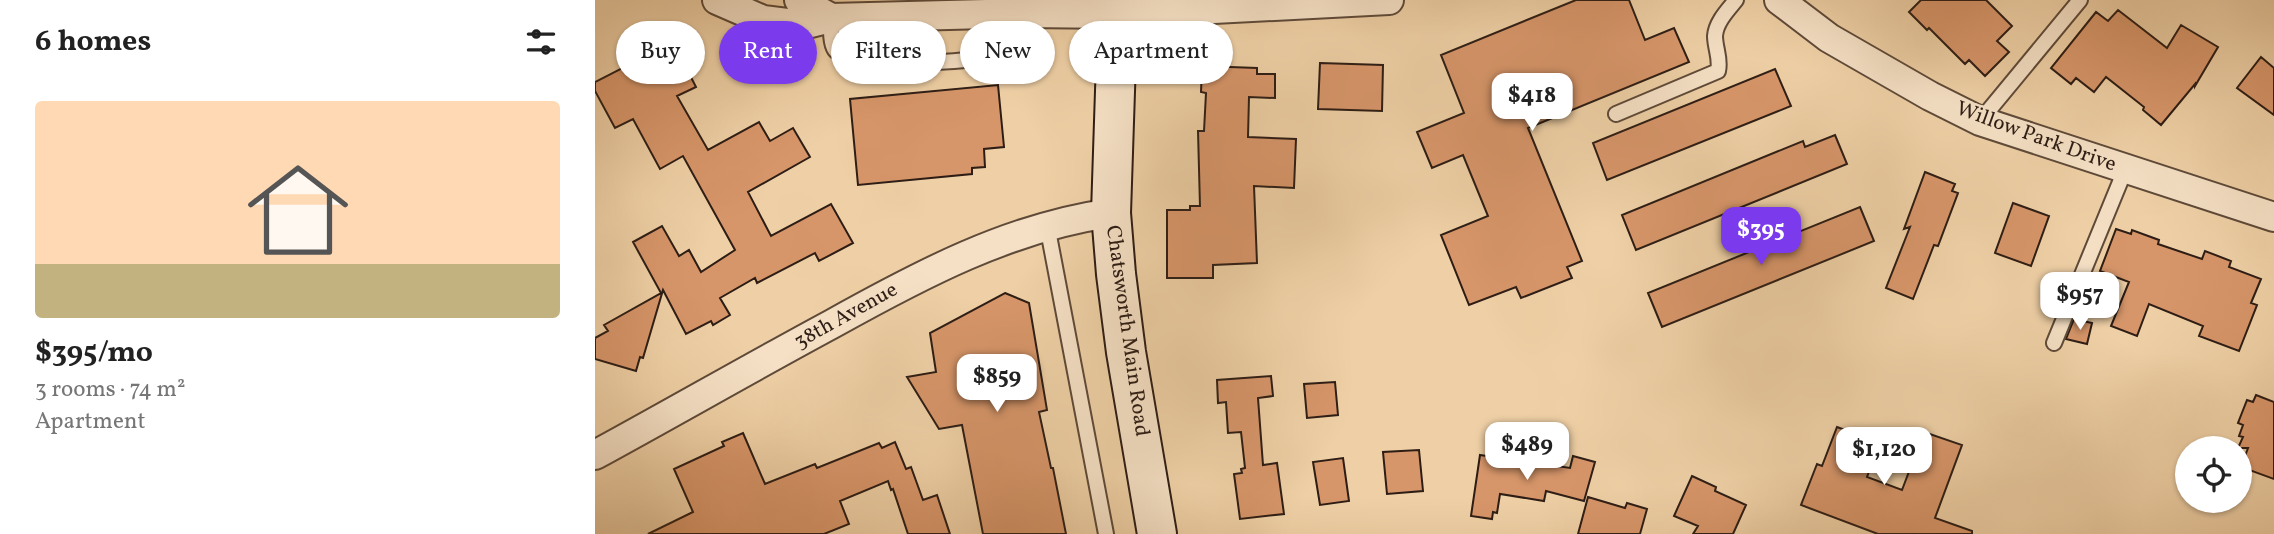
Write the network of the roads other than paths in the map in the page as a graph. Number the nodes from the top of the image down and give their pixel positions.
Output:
1 (716, 0) edge
2 (799, 0) edge
3 (1389, 0) edge
4 (1736, 0) edge
5 (1779, 0) edge
6 (2080, 0) edge
7 (1118, 7) edge
8 (1025, 13) junction
9 (831, 18) junction
10 (1616, 114) dead end
11 (1980, 121) junction
12 (2125, 170) junction
13 (1111, 213) junction
14 (2274, 217) edge
15 (1047, 225) junction
16 (2054, 343) dead end
17 (595, 455) edge
18 (1106, 534) edge
19 (1157, 534) edge

1 - 9 street
2 - 9 street
3 - 7 street
4 - 10 lane
5 - 11 street, Willow Park Drive
6 - 11 lane
7 - 8 street
7 - 13 street, Chatsworth Main Road
8 - 9 street
8 - 9 lane
11 - 12 street, Willow Park Drive
12 - 14 street, Willow Park Drive
12 - 16 lane
13 - 15 street, 38th Avenue
13 - 19 street, Chatsworth Main Road
15 - 17 street, 38th Avenue
15 - 18 lane

